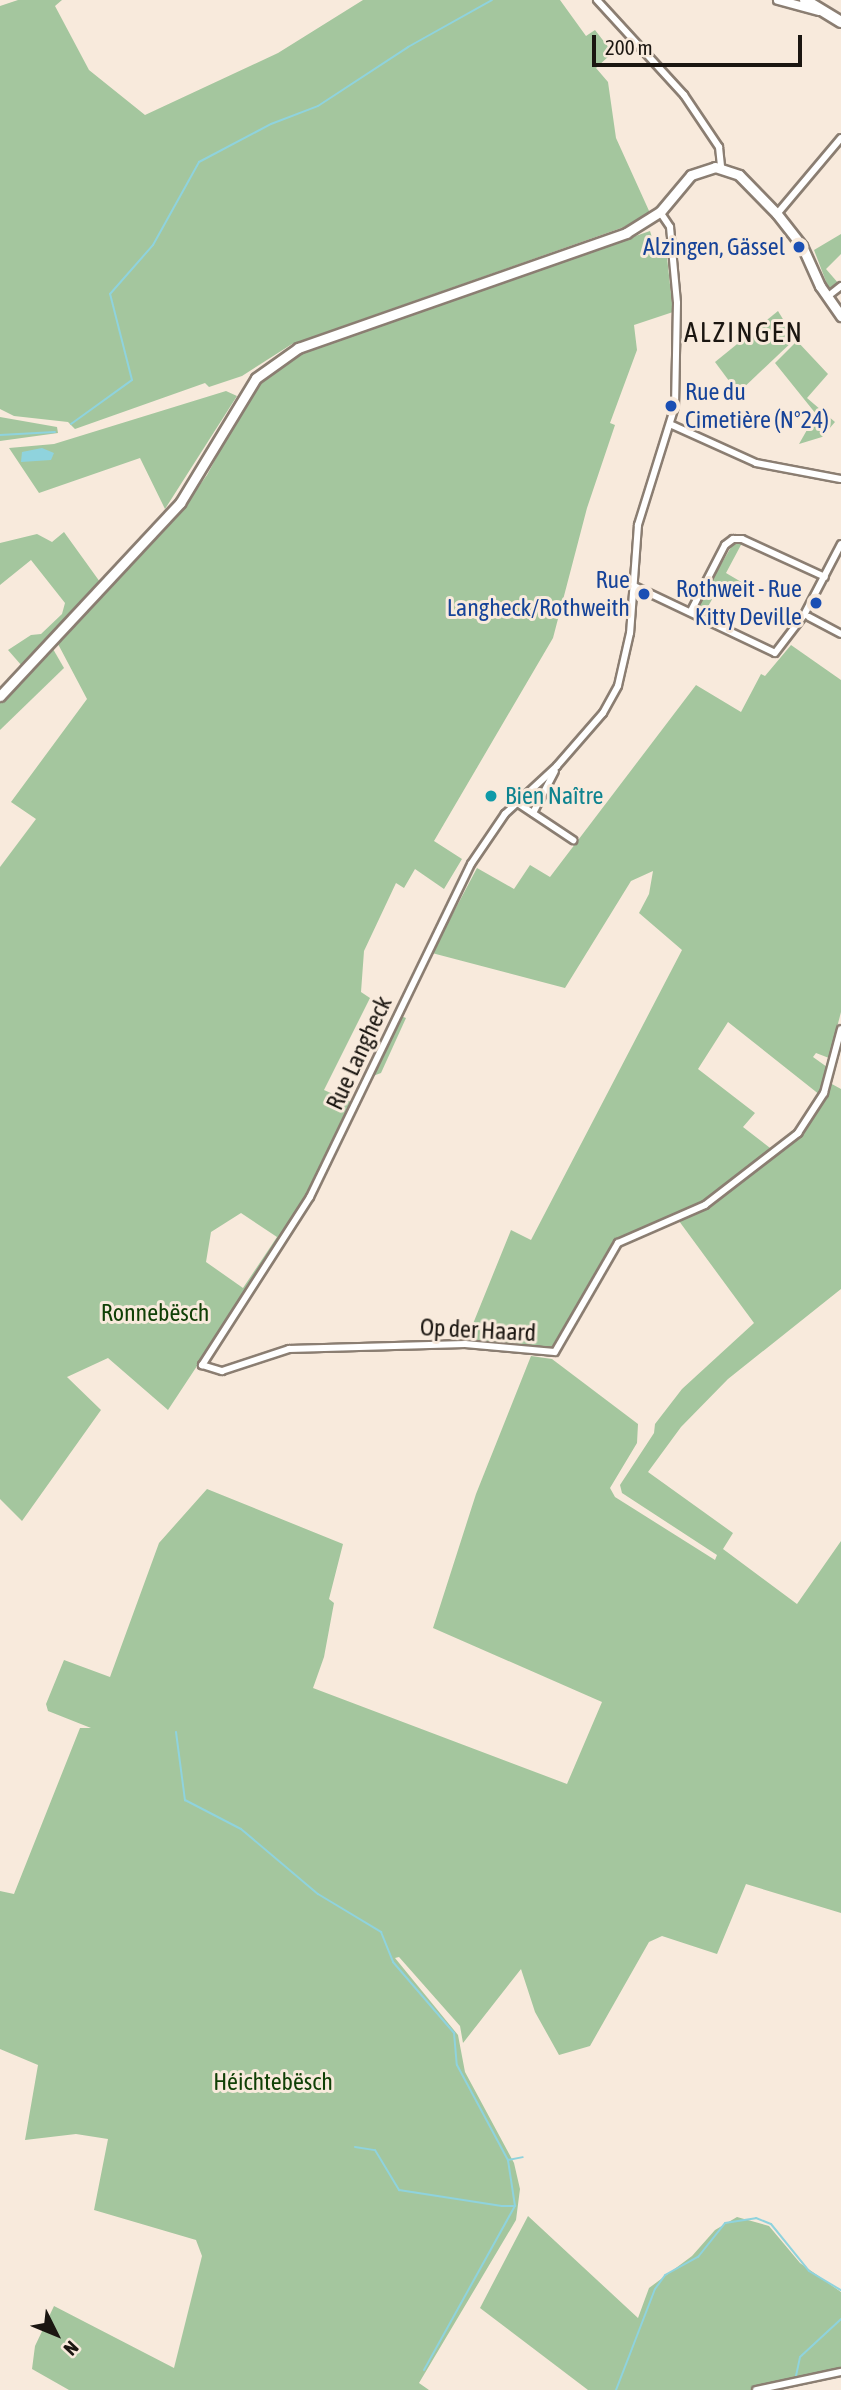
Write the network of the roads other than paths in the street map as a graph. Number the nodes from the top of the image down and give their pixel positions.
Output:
1 (597, 0) edge
2 (778, 0) edge
3 (805, 0) edge
4 (826, 12) junction
5 (841, 22) edge
6 (841, 138) edge
7 (721, 167) junction
8 (660, 212) junction
9 (777, 214) junction
10 (841, 286) edge
11 (827, 298) junction
12 (841, 316) edge
13 (672, 425) junction
14 (841, 479) edge
15 (841, 544) edge
16 (825, 577) junction
17 (632, 585) junction
18 (691, 611) junction
19 (809, 617) dead end
20 (841, 634) edge
21 (0, 696) edge
22 (558, 766) junction
23 (516, 802) junction
24 (533, 813) junction
25 (573, 841) dead end
26 (841, 1029) edge
27 (202, 1365) joint
28 (841, 2372) edge
29 (756, 2390) edge

1 - 7 street
2 - 4 street
3 - 4 main road
4 - 5 main road
6 - 9 street
7 - 8 main road
7 - 9 main road
8 - 13 street, Rue Langheck
8 - 21 main road
9 - 11 main road
10 - 11 street
11 - 12 main road
13 - 14 street
13 - 17 street, Rue Langheck
15 - 16 street
16 - 18 street
16 - 18 street
17 - 18 street
17 - 22 street, Rue Langheck
19 - 20 street
22 - 23 street, Rue Langheck
22 - 24 street, Rue Langheck
23 - 24 street
23 - 27 street, Rue Langheck
24 - 25 street
26 - 27 street, Op der Haard
28 - 29 street

